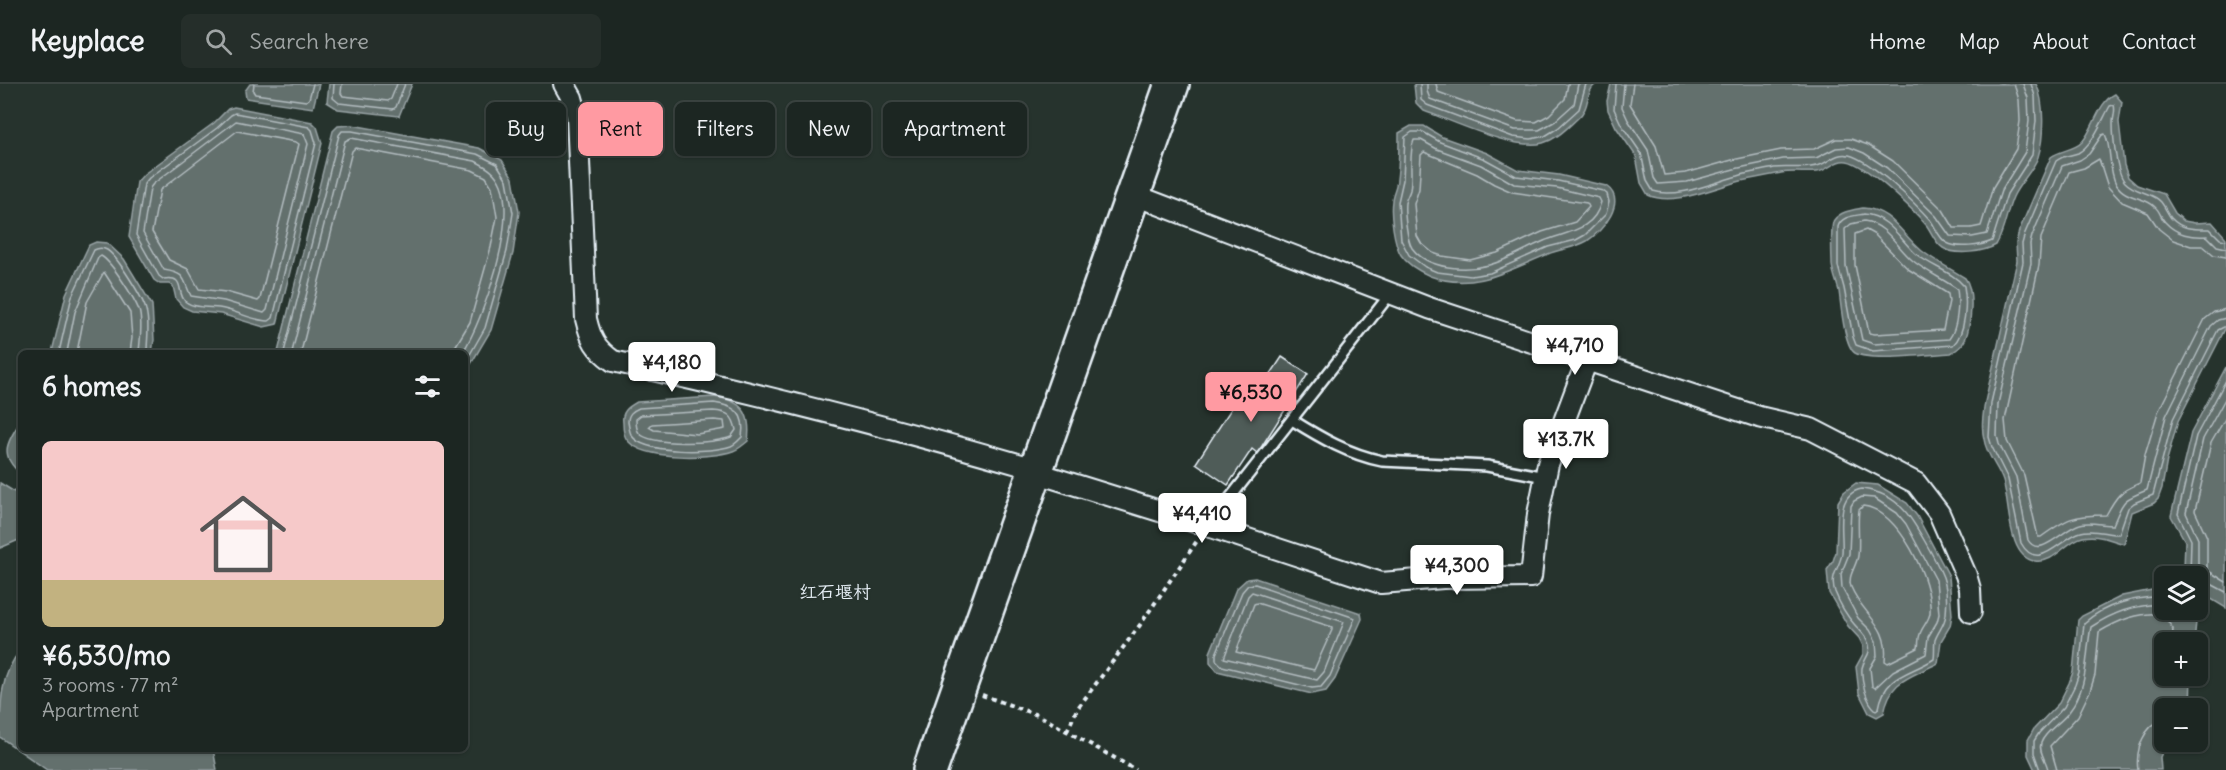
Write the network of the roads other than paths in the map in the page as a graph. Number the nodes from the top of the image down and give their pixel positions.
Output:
1 (564, 84) edge
2 (1172, 84) edge
3 (1132, 194) junction
4 (1390, 293) junction
5 (1587, 360) junction
6 (1292, 420) junction
7 (1034, 471) junction
8 (1545, 477) junction
9 (1208, 526) junction
10 (1971, 612) dead end
11 (930, 770) edge

1 - 7 street
2 - 3 highway
3 - 4 street
3 - 7 highway
4 - 5 street
4 - 6 lane
5 - 8 street
5 - 10 street
6 - 8 lane
6 - 9 lane
7 - 9 street
7 - 11 highway
8 - 9 street

